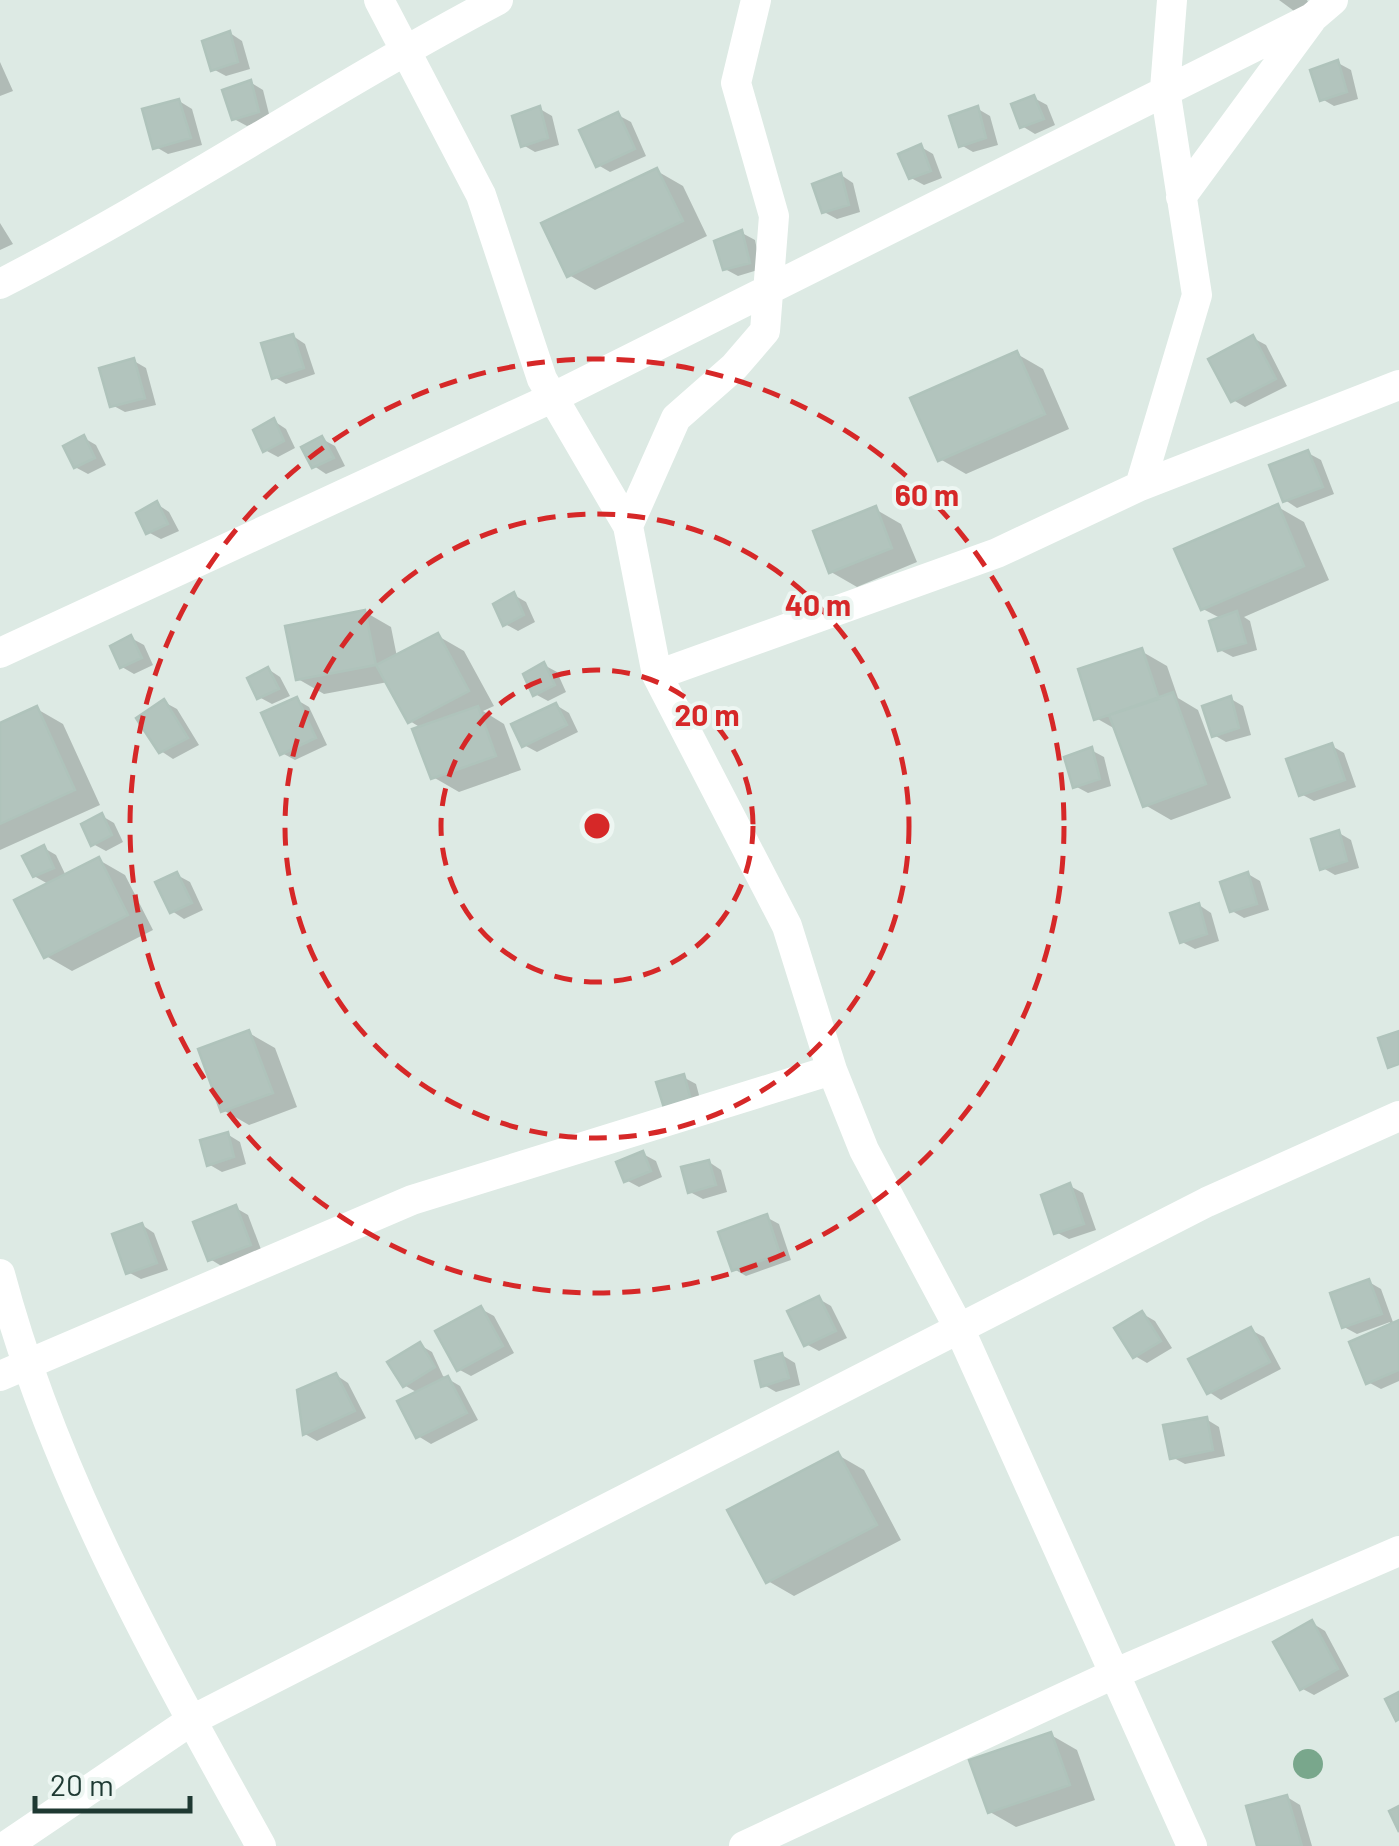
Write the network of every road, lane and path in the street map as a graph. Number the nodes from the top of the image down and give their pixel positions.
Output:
1 (379, 0) edge
2 (498, 0) edge
3 (756, 0) edge
4 (1172, 0) edge
5 (1323, 9) edge
6 (406, 48) junction
7 (1166, 89) junction
8 (1182, 197) junction
9 (0, 284) edge
10 (770, 288) junction
11 (1399, 388) edge
12 (554, 397) junction
13 (1140, 486) junction
14 (628, 526) junction
15 (0, 652) edge
16 (657, 675) junction
17 (832, 1070) junction
18 (1399, 1116) edge
19 (0, 1274) edge
20 (959, 1328) junction
21 (12, 1371) edge
22 (1399, 1551) edge
23 (1116, 1673) junction
24 (192, 1720) junction
25 (6, 1846) edge
26 (262, 1846) edge
27 (744, 1846) edge
28 (1192, 1846) edge

1 - 6 street
2 - 6 street
3 - 10 street
4 - 7 street
5 - 7 street
5 - 8 street
6 - 9 street
6 - 12 street
7 - 8 street
7 - 10 street
8 - 13 street
10 - 12 street
10 - 14 street
11 - 13 street
12 - 14 street
12 - 15 street
13 - 16 street
14 - 16 street
16 - 17 street
17 - 20 street
17 - 21 street
18 - 20 street
19 - 21 street
20 - 23 street
20 - 24 street
21 - 24 street
22 - 23 street
23 - 27 street
23 - 28 street
24 - 25 street
24 - 26 street

